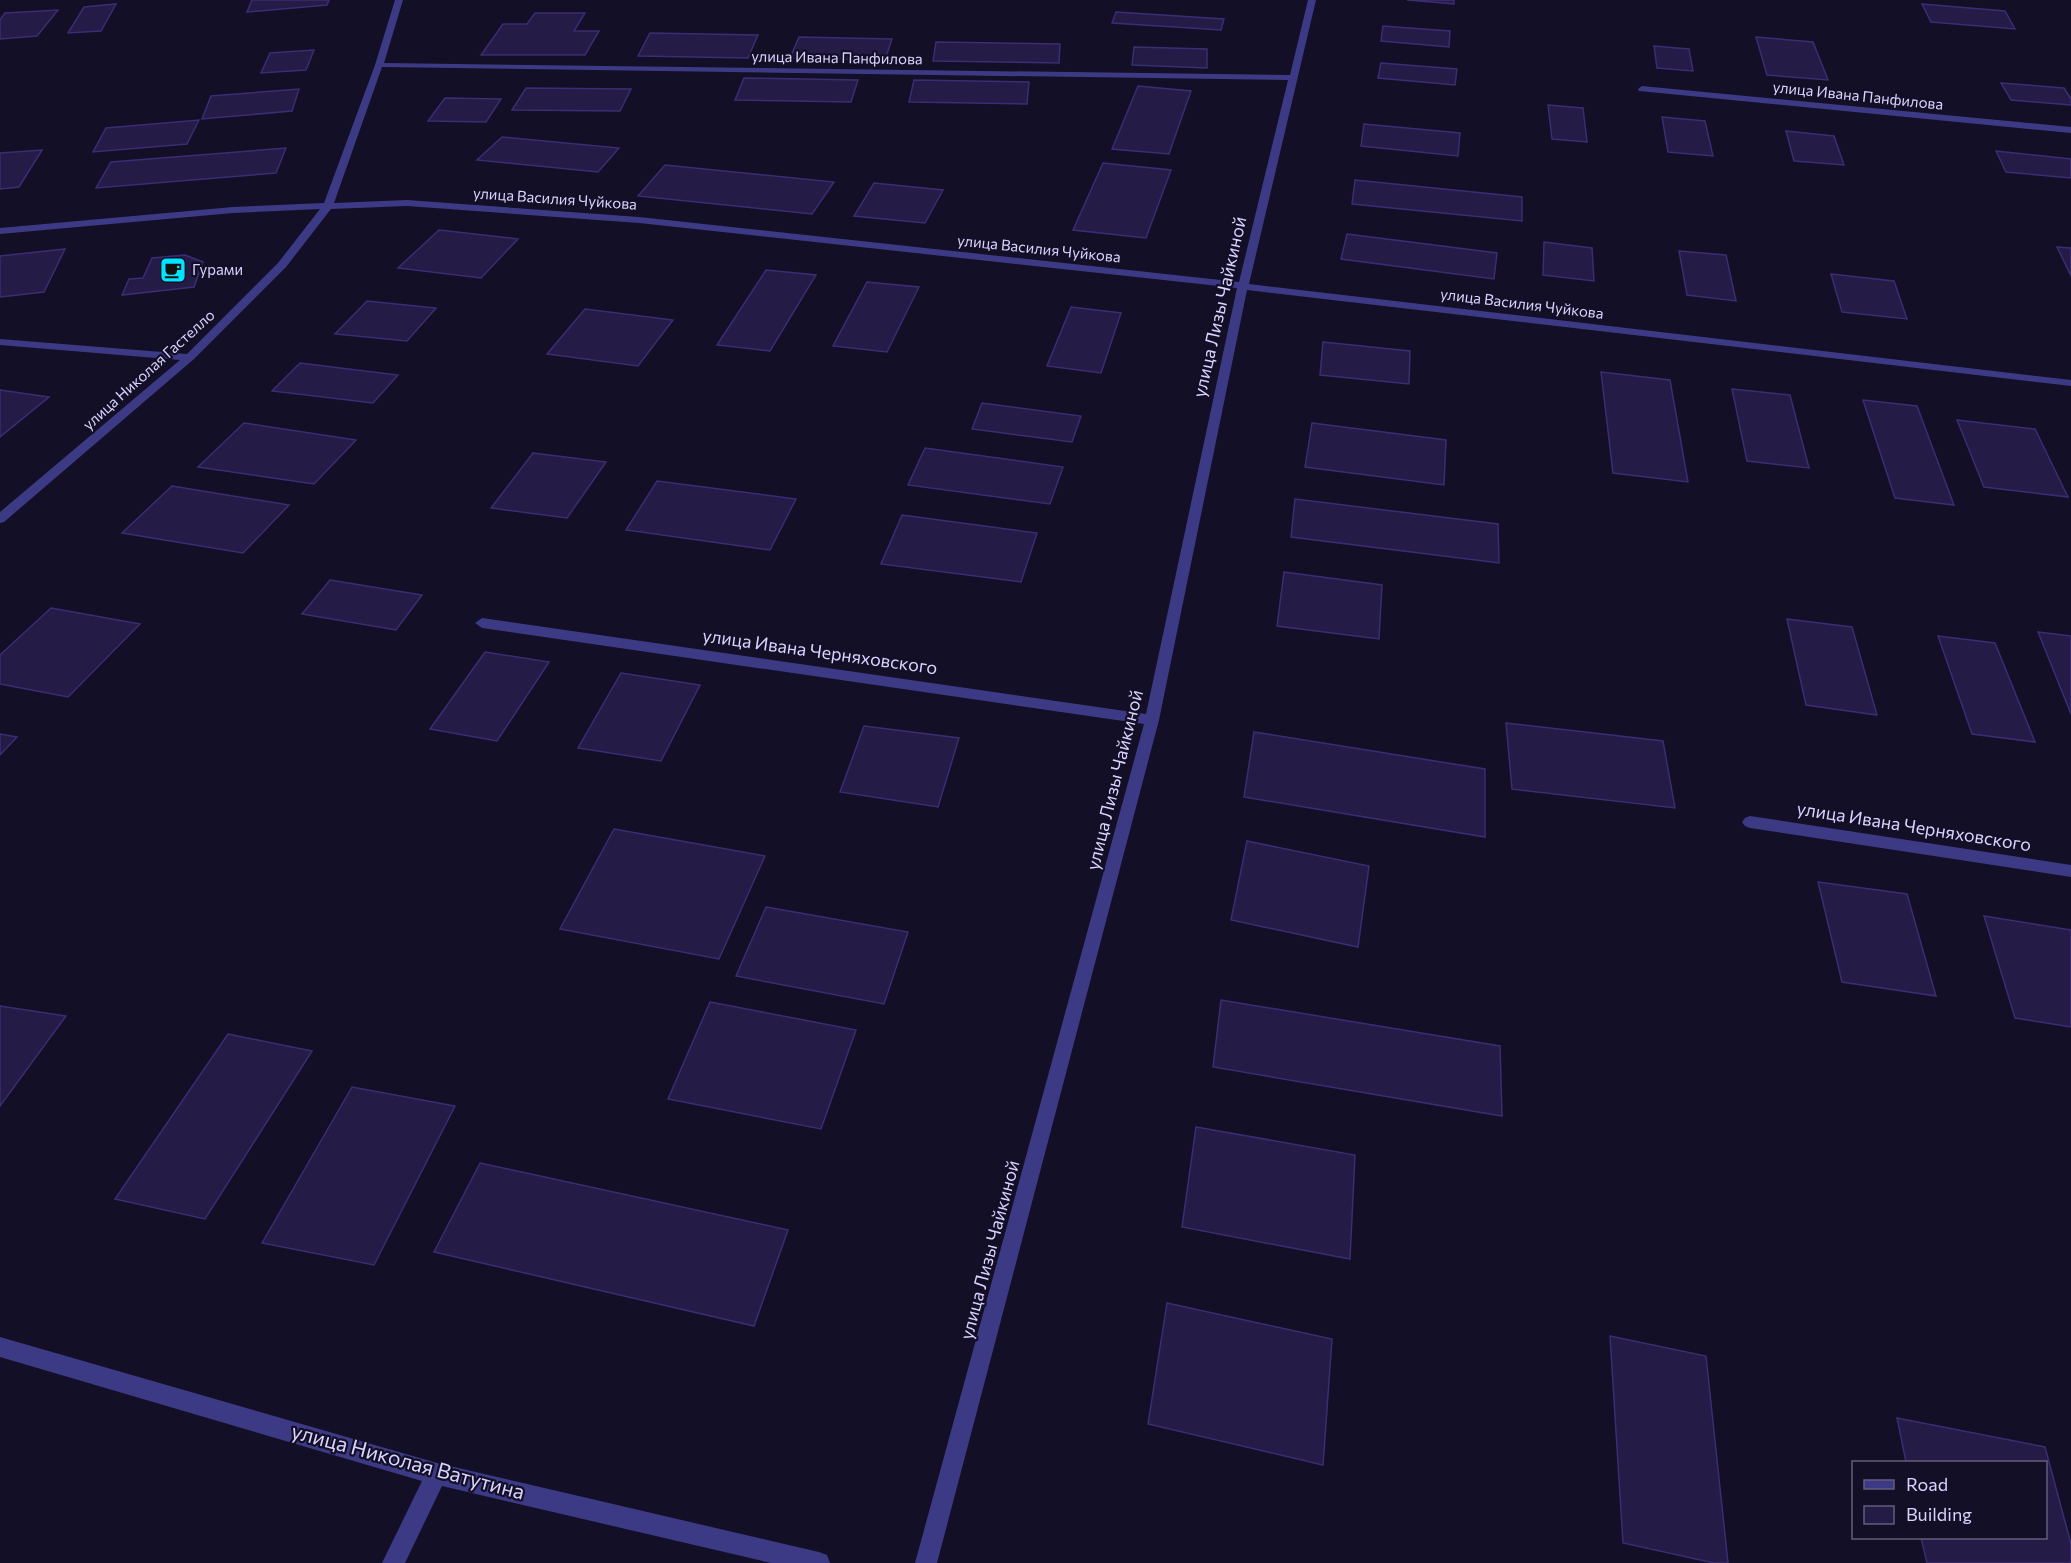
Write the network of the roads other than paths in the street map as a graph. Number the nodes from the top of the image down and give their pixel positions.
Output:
1 (399, 0) edge
2 (1312, 0) edge
3 (379, 65) junction
4 (1295, 78) junction
5 (1642, 88) dead end
6 (2071, 130) edge
7 (328, 206) junction
8 (0, 231) edge
9 (1243, 286) junction
10 (0, 342) edge
11 (190, 357) junction
12 (2071, 383) edge
13 (0, 519) edge
14 (482, 623) dead end
15 (1152, 720) junction
16 (1750, 822) dead end
17 (2071, 871) edge
18 (0, 1347) edge
19 (437, 1473) junction
20 (393, 1563) edge
21 (819, 1563) edge
22 (926, 1563) edge

1 - 3 street, улица Николая Гастелло
2 - 4 street, улица Лизы Чайкиной
3 - 4 street, улица Ивана Панфилова
3 - 7 street, улица Николая Гастелло
4 - 9 street, улица Лизы Чайкиной
5 - 6 street, улица Ивана Панфилова
7 - 8 street, улица Василия Чуйкова
7 - 9 street, улица Василия Чуйкова
7 - 11 street, улица Николая Гастелло
9 - 12 street, улица Василия Чуйкова
9 - 15 street, улица Лизы Чайкиной
10 - 11 street
11 - 13 street, улица Николая Гастелло
14 - 15 street, улица Ивана Черняховского
15 - 22 street, улица Лизы Чайкиной
16 - 17 street, улица Ивана Черняховского
18 - 19 street, улица Николая Ватутина
19 - 20 street
19 - 21 street, улица Николая Ватутина

